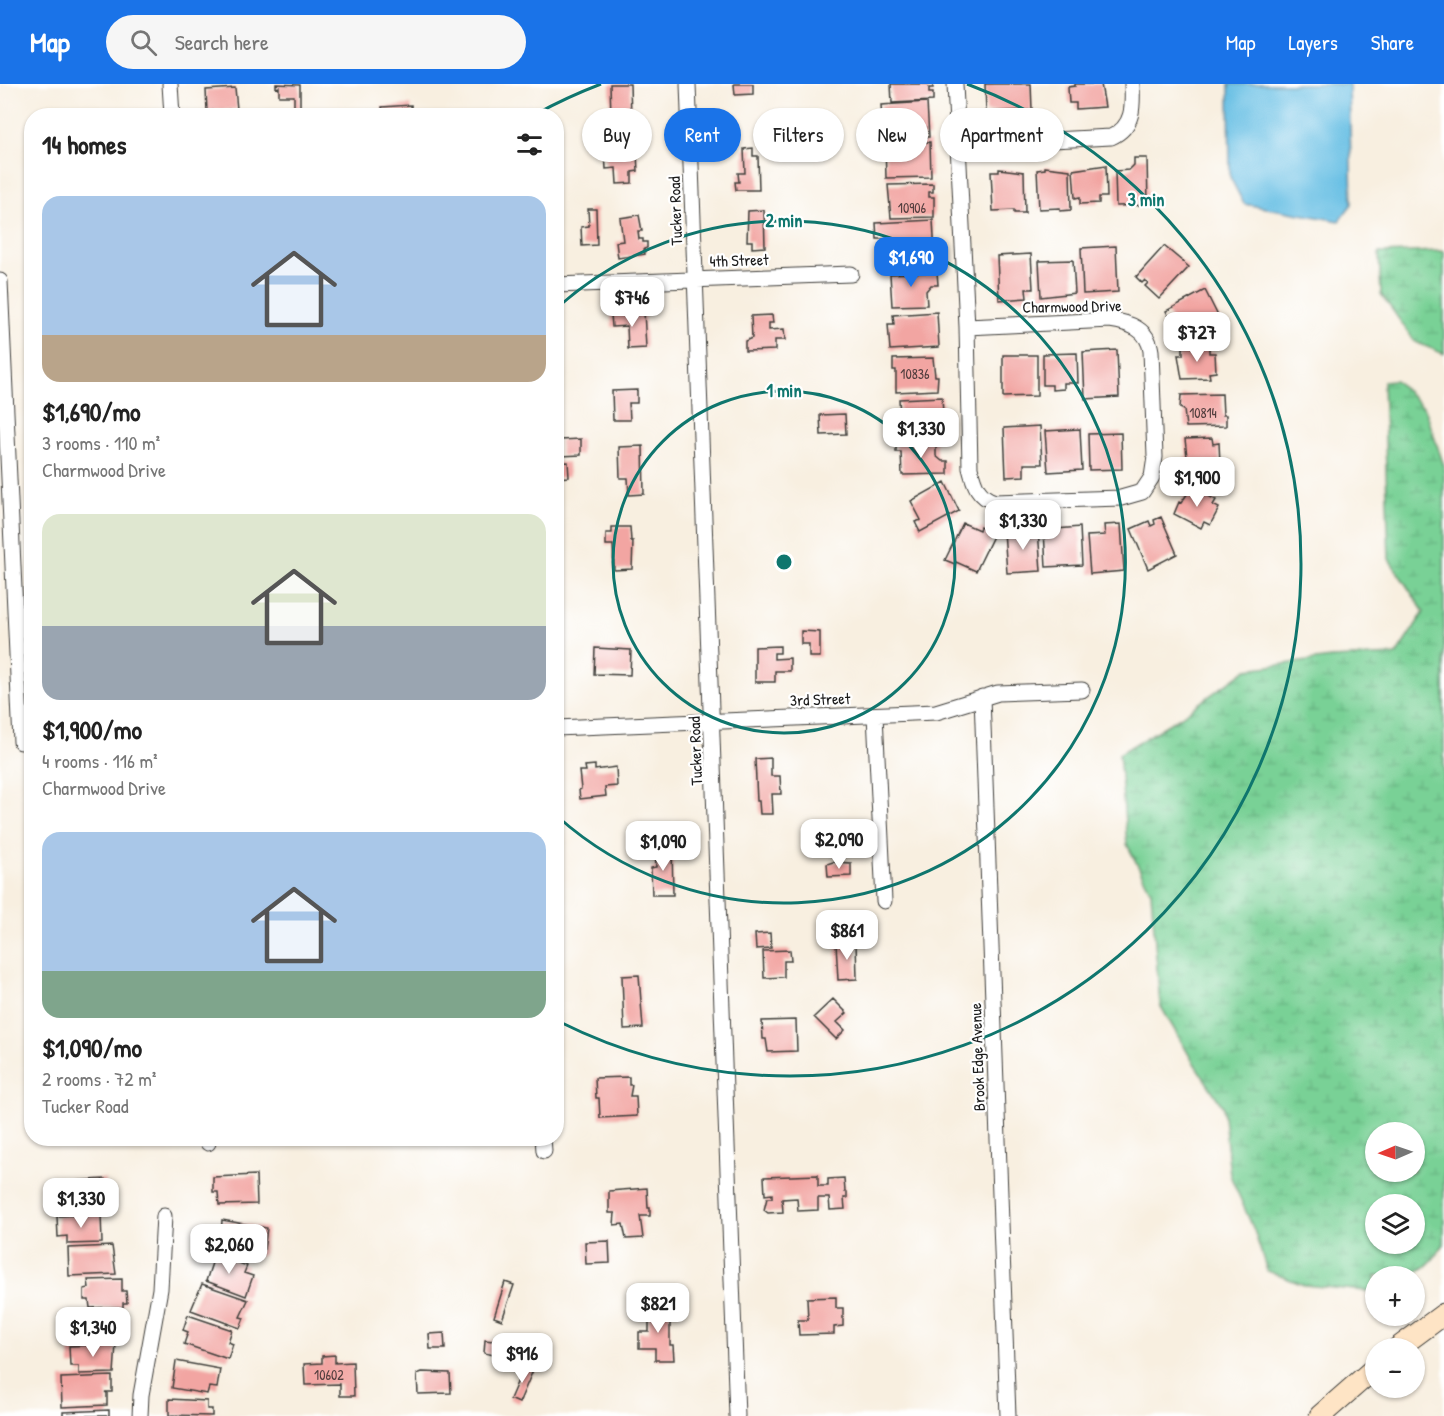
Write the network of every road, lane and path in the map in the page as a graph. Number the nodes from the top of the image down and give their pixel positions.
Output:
1 (170, 84) edge
2 (688, 84) edge
3 (955, 84) edge
4 (1132, 84) edge
5 (172, 108) edge
6 (956, 108) edge
7 (1064, 139) edge
8 (959, 162) edge
9 (851, 274) dead end
10 (696, 279) junction
11 (0, 281) edge
12 (564, 285) edge
13 (967, 327) junction
14 (1082, 690) dead end
15 (982, 697) junction
16 (24, 707) edge
17 (875, 715) junction
18 (712, 722) junction
19 (564, 728) edge
20 (884, 901) dead end
21 (164, 1216) dead end
22 (1444, 1314) edge
23 (1412, 1338) edge
24 (1365, 1377) edge
25 (140, 1416) edge
26 (737, 1416) edge
27 (1008, 1416) edge
28 (1320, 1416) edge

1 - 5 street
2 - 10 street, Tucker Road
3 - 6 street, Charmwood Drive
4 - 7 street
8 - 13 street, Charmwood Drive
9 - 10 street, 4th Street
10 - 12 street, 4th Street
10 - 18 street, Tucker Road
11 - 16 street
13 - 13 street, Charmwood Drive
14 - 15 street, 3rd Street
15 - 17 street, 3rd Street
15 - 27 street, Brook Edge Avenue
17 - 18 street, 3rd Street
17 - 20 street
18 - 19 street, 3rd Street
18 - 26 street, Tucker Road
21 - 25 street
22 - 23 main road
24 - 28 main road

